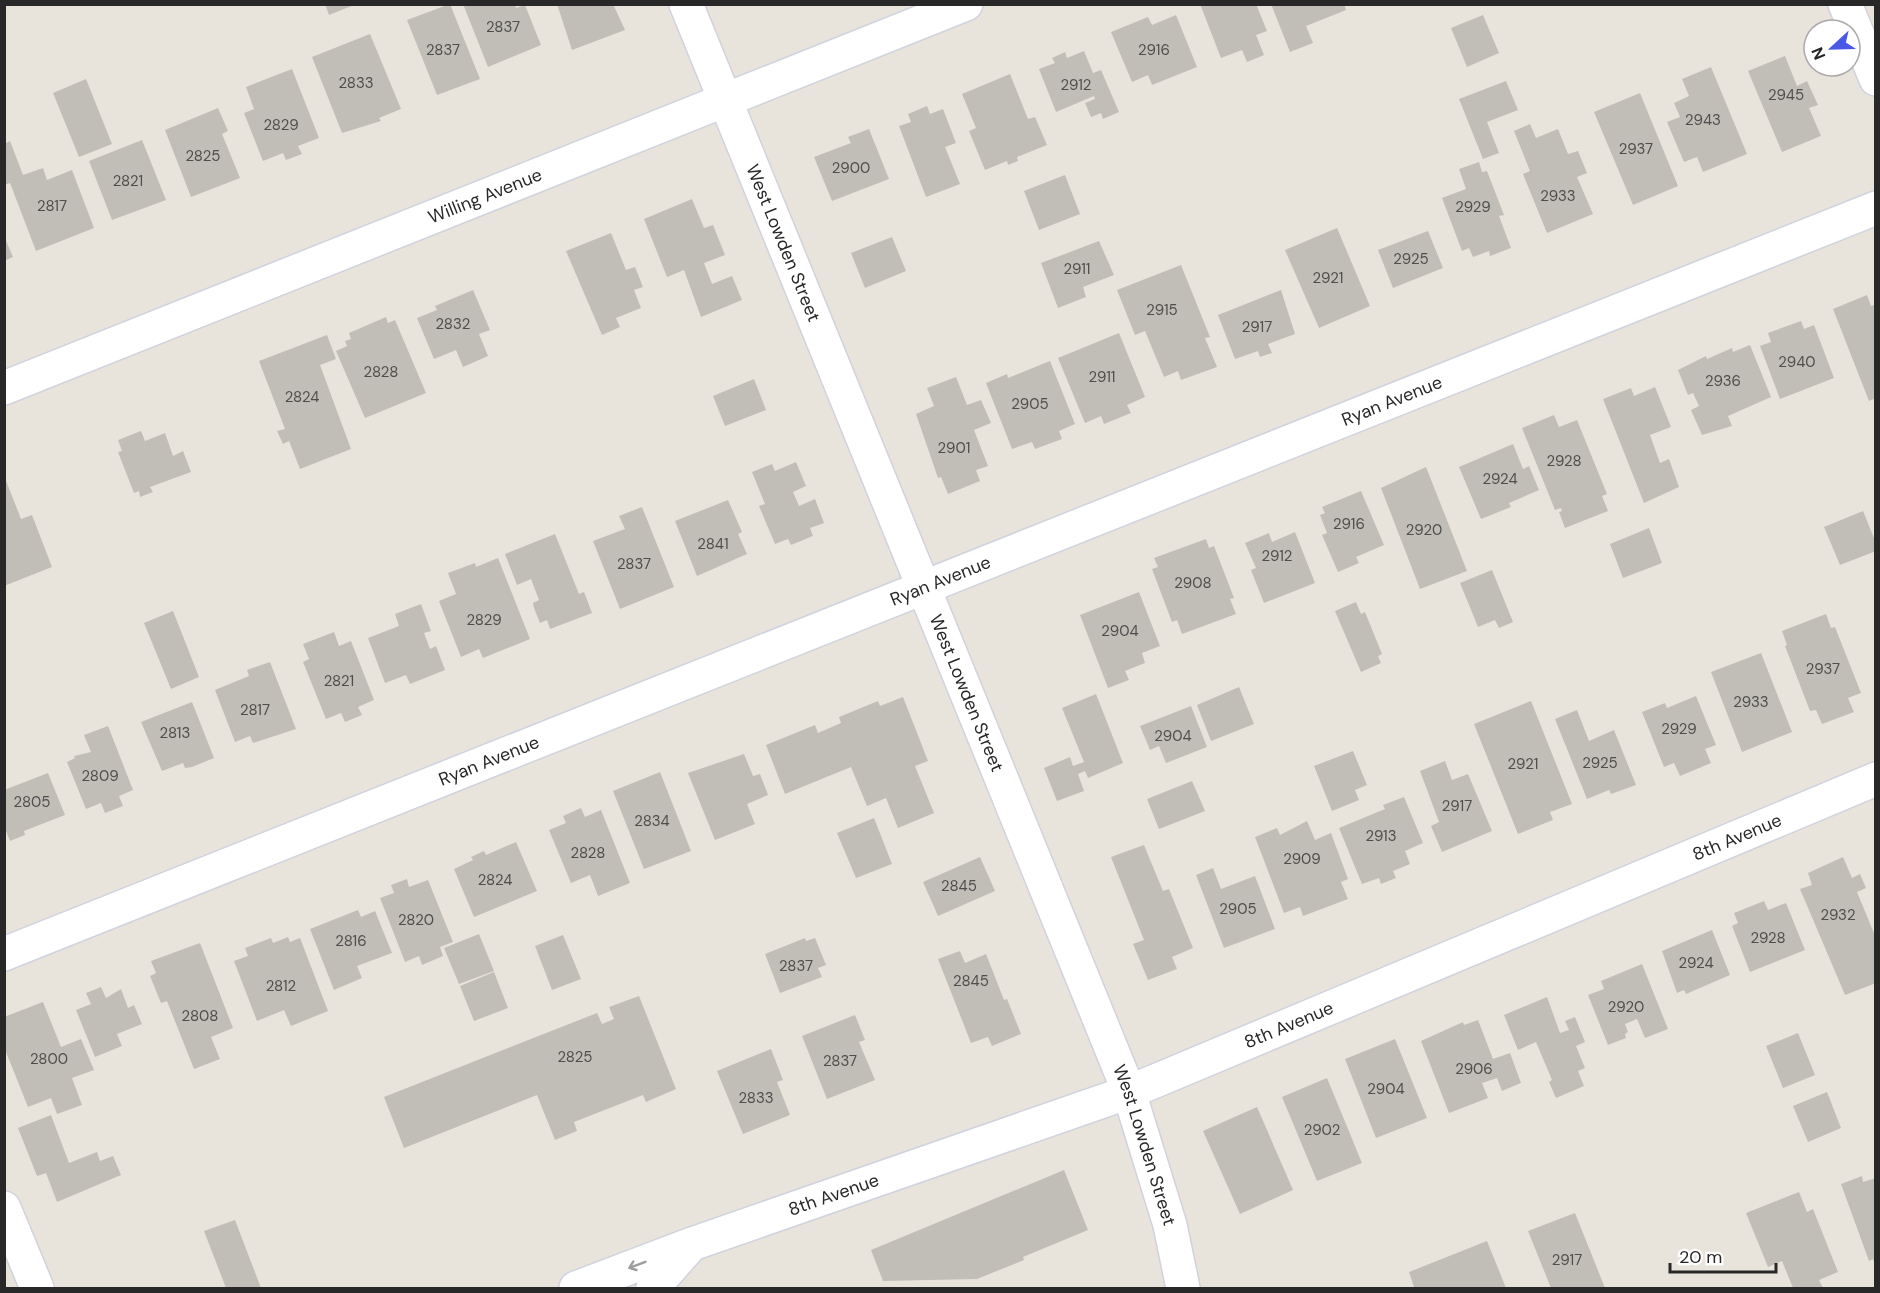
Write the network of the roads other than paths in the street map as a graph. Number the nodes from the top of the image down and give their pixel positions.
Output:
1 (686, 4) edge
2 (966, 4) edge
3 (1845, 4) edge
4 (1875, 79) edge
5 (725, 100) junction
6 (1875, 208) edge
7 (4, 388) edge
8 (924, 588) junction
9 (1875, 778) edge
10 (4, 954) edge
11 (1129, 1092) junction
12 (8, 1229) edge
13 (692, 1244) junction
14 (37, 1288) edge
15 (576, 1288) edge
16 (653, 1288) edge
17 (1184, 1288) edge

1 - 5 street, West Lowden Street
2 - 5 street, Willing Avenue
3 - 4 street
5 - 7 street, Willing Avenue
5 - 8 street, West Lowden Street
6 - 8 street, Ryan Avenue
8 - 10 street, Ryan Avenue
8 - 11 street, West Lowden Street
9 - 11 street, 8th Avenue
11 - 13 street, 8th Avenue
11 - 17 street, West Lowden Street
12 - 14 street
13 -> 15 street, 8th Avenue
13 - 16 street, 8th Avenue

